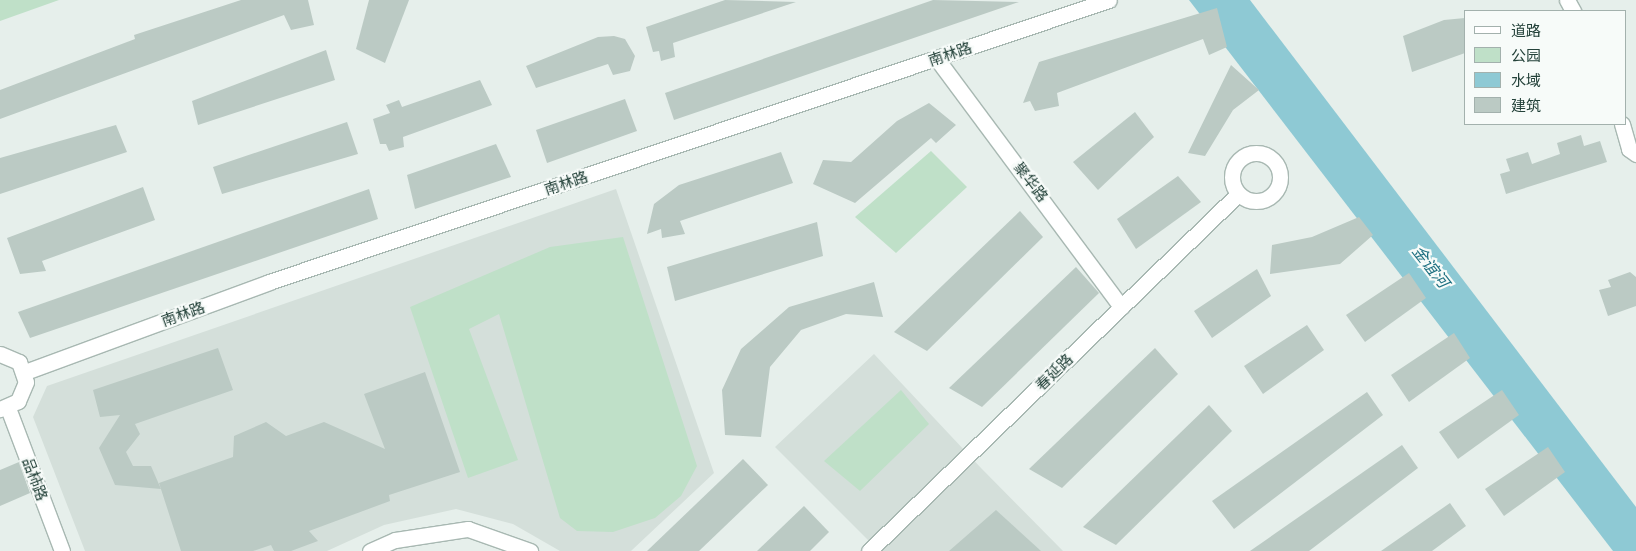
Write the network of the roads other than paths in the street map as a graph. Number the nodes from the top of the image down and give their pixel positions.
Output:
1 (1109, 0) edge
2 (936, 59) junction
3 (1622, 125) edge
4 (1636, 154) edge
5 (1238, 194) dead end
6 (1121, 307) junction
7 (0, 354) edge
8 (25, 372) junction
9 (4, 409) edge
10 (62, 551) edge
11 (370, 551) edge
12 (530, 551) edge
13 (869, 551) edge

1 - 2 street, 南林路
2 - 6 street, 聚华路
2 - 8 street, 南林路
3 - 4 street
5 - 6 street, 春延路
6 - 13 street, 春延路
7 - 8 street
8 - 9 street
9 - 10 street, 品柿路
11 - 12 street

